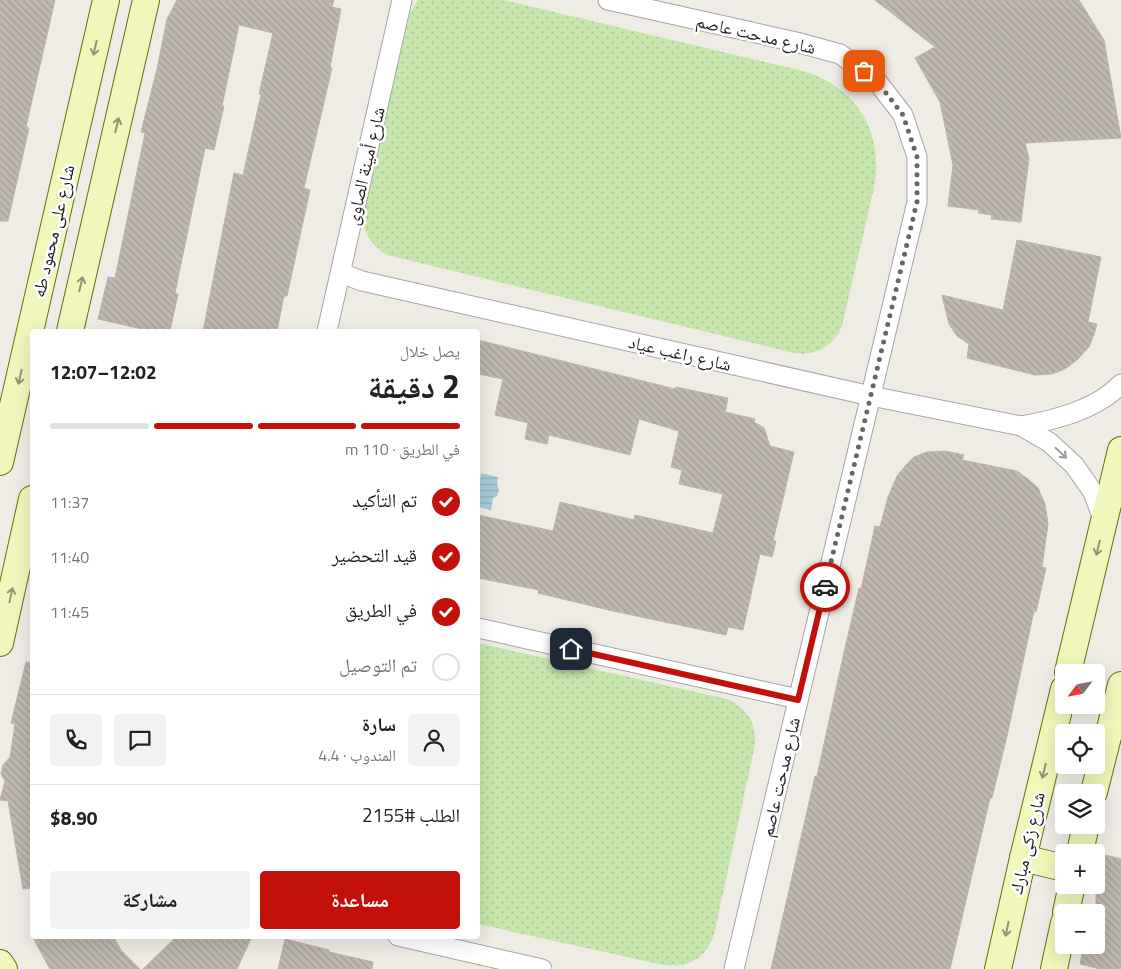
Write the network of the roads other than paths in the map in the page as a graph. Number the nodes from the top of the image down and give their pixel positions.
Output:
1 (106, 0) edge
2 (146, 0) edge
3 (402, 0) edge
4 (608, 0) edge
5 (341, 273) junction
6 (31, 329) edge
7 (70, 329) edge
8 (327, 329) edge
9 (30, 331) edge
10 (1121, 384) edge
11 (871, 396) junction
12 (1020, 426) junction
13 (1121, 450) edge
14 (0, 462) edge
15 (30, 508) edge
16 (1104, 522) junction
17 (480, 628) edge
18 (0, 643) edge
19 (1070, 664) edge
20 (1121, 684) edge
21 (798, 700) junction
22 (1058, 714) edge
23 (1096, 784) edge
24 (1023, 858) junction
25 (1055, 866) edge
26 (411, 939) edge
27 (1057, 954) edge
28 (0, 963) edge
29 (4, 969) edge
30 (542, 969) edge
31 (734, 969) edge
32 (998, 969) edge
33 (1054, 969) edge

1 -> 6 street, شارع على محمود طه
7 -> 2 street
3 - 5 street, شارع أمينة الصاوى
4 - 11 street, شارع مدحت عاصم
5 - 8 street, شارع أمينة الصاوى
5 - 11 street, شارع راغب عياد
9 -> 14 street, شارع على محمود طه
10 - 12 street, شارع راغب عياد
11 - 12 street, شارع راغب عياد
11 - 21 street, شارع مدحت عاصم
12 -> 16 street, شارع راغب عياد
13 - 16 street
18 -> 15 street
16 -> 19 street
17 - 21 street
20 - 23 street
21 - 31 street, شارع مدحت عاصم
22 -> 24 street, شارع زكى مبارك
24 - 25 street
24 -> 32 street, شارع زكى مبارك
26 - 30 street
27 - 33 street
28 - 29 street

